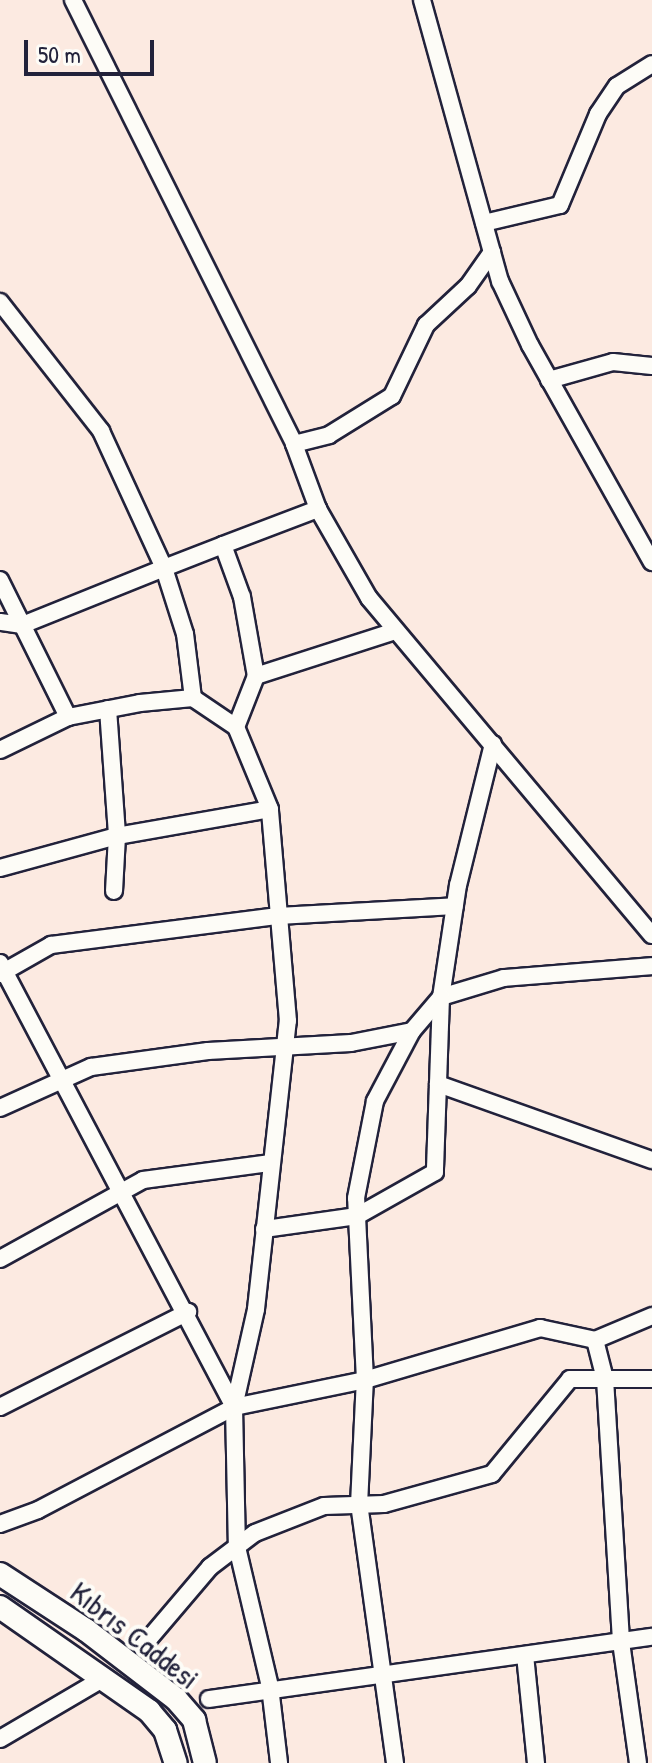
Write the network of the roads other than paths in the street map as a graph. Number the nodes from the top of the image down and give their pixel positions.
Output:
1 (73, 0) edge
2 (422, 0) edge
3 (652, 64) edge
4 (484, 223) junction
5 (492, 252) junction
6 (0, 302) edge
7 (652, 366) edge
8 (549, 380) junction
9 (294, 444) junction
10 (318, 509) junction
11 (223, 545) junction
12 (652, 562) edge
13 (164, 568) junction
14 (0, 580) edge
15 (0, 622) edge
16 (22, 625) junction
17 (395, 631) junction
18 (256, 676) junction
19 (193, 698) junction
20 (108, 709) junction
21 (68, 717) junction
22 (236, 727) junction
23 (493, 744) junction
24 (0, 750) edge
25 (270, 809) junction
26 (117, 836) junction
27 (0, 868) edge
28 (114, 891) dead end
29 (455, 906) junction
30 (278, 916) junction
31 (652, 935) edge
32 (652, 966) edge
33 (2, 970) edge
34 (441, 997) junction
35 (412, 1031) junction
36 (287, 1050) junction
37 (62, 1080) junction
38 (438, 1084) junction
39 (0, 1108) edge
40 (652, 1160) edge
41 (271, 1163) junction
42 (123, 1193) junction
43 (357, 1216) junction
44 (264, 1229) junction
45 (0, 1259) edge
46 (188, 1312) junction
47 (652, 1316) edge
48 (595, 1340) junction
49 (605, 1379) junction
50 (652, 1379) edge
51 (365, 1380) junction
52 (0, 1407) edge
53 (234, 1407) junction
54 (359, 1505) junction
55 (0, 1524) edge
56 (237, 1547) junction
57 (0, 1574) edge
58 (0, 1607) edge
59 (652, 1637) edge
60 (621, 1642) junction
61 (142, 1647) dead end
62 (525, 1655) junction
63 (386, 1673) junction
64 (104, 1678) junction
65 (270, 1687) junction
66 (209, 1699) dead end
67 (0, 1739) edge
68 (176, 1763) edge
69 (205, 1763) edge
70 (279, 1763) edge
71 (395, 1763) edge
72 (536, 1763) edge
73 (638, 1763) edge

1 - 9 street
2 - 4 street
3 - 4 street
4 - 5 street
5 - 8 street
5 - 9 street
6 - 13 street
7 - 8 street
8 - 12 street
9 - 10 street
10 - 11 street
10 - 17 street
11 - 13 street
11 - 18 street
13 - 16 street
13 - 19 street
14 - 16 street
15 - 16 street
16 - 21 street
17 - 18 street
17 - 23 street
18 - 22 street
19 - 20 street
19 - 22 street
20 - 21 street
20 - 26 street
21 - 24 street
22 - 25 street
23 - 29 street
23 - 31 street
25 - 26 street
25 - 30 street
26 - 27 street
26 - 28 street
29 - 30 street
29 - 34 street
30 - 33 street
30 - 36 street
32 - 34 street
33 - 37 street
34 - 35 street
34 - 38 street
35 - 36 street
35 - 43 street
36 - 37 street
36 - 41 street
37 - 39 street
37 - 42 street
38 - 40 street
38 - 43 street
41 - 42 street
41 - 44 street
42 - 45 street
42 - 46 street
43 - 44 street
43 - 51 street
44 - 53 street
46 - 52 street
46 - 53 street
47 - 48 street
48 - 49 street
48 - 51 street
49 - 50 street
49 - 54 street
49 - 60 street
51 - 53 street
51 - 54 street
53 - 55 street
53 - 56 street
54 - 56 street
54 - 63 street
56 - 61 street
56 - 65 street
57 - 69 main road, Kıbrıs Caddesi
58 - 64 main road, Kıbrıs Caddesi
59 - 60 street
60 - 62 street
60 - 73 street
62 - 63 street
62 - 72 street
63 - 65 street
63 - 71 street
64 - 67 street
64 - 68 main road, Kıbrıs Caddesi
65 - 66 street
65 - 70 street

